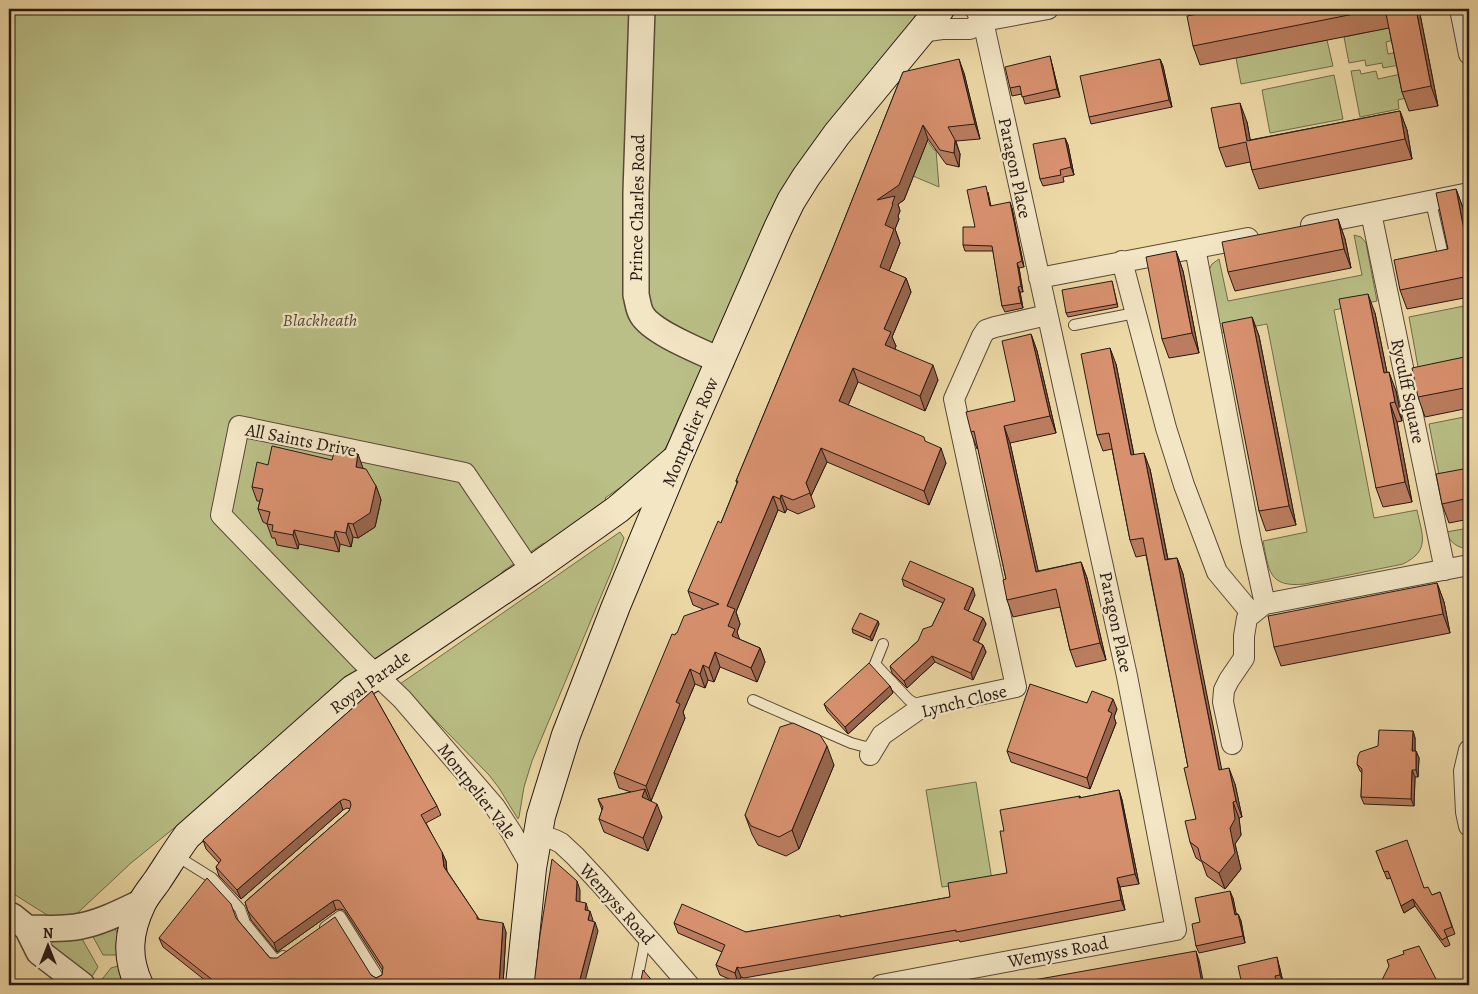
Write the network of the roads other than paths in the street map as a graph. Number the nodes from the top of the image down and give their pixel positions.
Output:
1 (642, 9) edge
2 (940, 9) edge
3 (1048, 9) edge
4 (1460, 9) edge
5 (979, 15) edge
6 (921, 32) junction
7 (1469, 54) edge
8 (1469, 193) edge
9 (1431, 202) junction
10 (1372, 214) junction
11 (1296, 228) edge
12 (1267, 234) edge
13 (1195, 248) junction
14 (1443, 255) edge
15 (1122, 261) junction
16 (1039, 278) junction
17 (1135, 313) junction
18 (1047, 315) junction
19 (1074, 326) dead end
20 (720, 361) junction
21 (677, 459) junction
22 (1469, 565) edge
23 (1445, 570) junction
24 (532, 571) junction
25 (1259, 609) junction
26 (883, 644) dead end
27 (377, 675) junction
28 (753, 700) dead end
29 (922, 707) junction
30 (1232, 744) dead end
31 (873, 750) joint
32 (1469, 750) edge
33 (1469, 826) edge
34 (538, 834) junction
35 (174, 854) junction
36 (532, 868) junction
37 (142, 902) junction
38 (13, 914) edge
39 (1176, 930) joint
40 (316, 933) edge
41 (646, 935) junction
42 (292, 950) edge
43 (380, 980) edge
44 (82, 985) edge
45 (139, 985) edge
46 (520, 985) edge
47 (636, 985) edge
48 (689, 985) edge
49 (881, 985) edge

1 - 20 street, Prince Charles Road
2 - 6 main road, Montpelier Row
3 - 5 street
4 - 7 street
5 - 6 street
5 - 16 street, Paragon Place
6 - 20 main road, Montpelier Row
8 - 9 street
9 - 10 street
9 - 14 lane
10 - 11 street
10 - 23 street, Ryculff Square
12 - 13 street
13 - 15 street
13 - 25 street
15 - 16 street
15 - 17 street
16 - 18 street, Paragon Place
17 - 19 lane
17 - 25 street
18 - 29 street, Lynch Close
18 - 39 street, Paragon Place
20 - 21 main road, Montpelier Row
21 - 24 main road, Royal Parade
21 - 34 main road, Montpelier Row
22 - 23 street
23 - 25 street
24 - 27 main road, Royal Parade
24 - 27 street, All Saints Drive
25 - 30 street
26 - 29 lane
27 - 35 main road, Royal Parade
27 - 36 street, Montpelier Vale
28 - 31 lane
29 - 31 street, Lynch Close
32 - 33 street
34 - 36 main road, Montpelier Row
34 - 41 street, Wemyss Road
35 - 37 main road, Royal Parade
35 - 42 lane
36 - 46 main road
37 - 38 street
37 - 45 main road, Royal Parade
38 - 44 street
39 - 49 street, Wemyss Road
40 - 43 lane
41 - 47 lane
41 - 48 street, Wemyss Road

